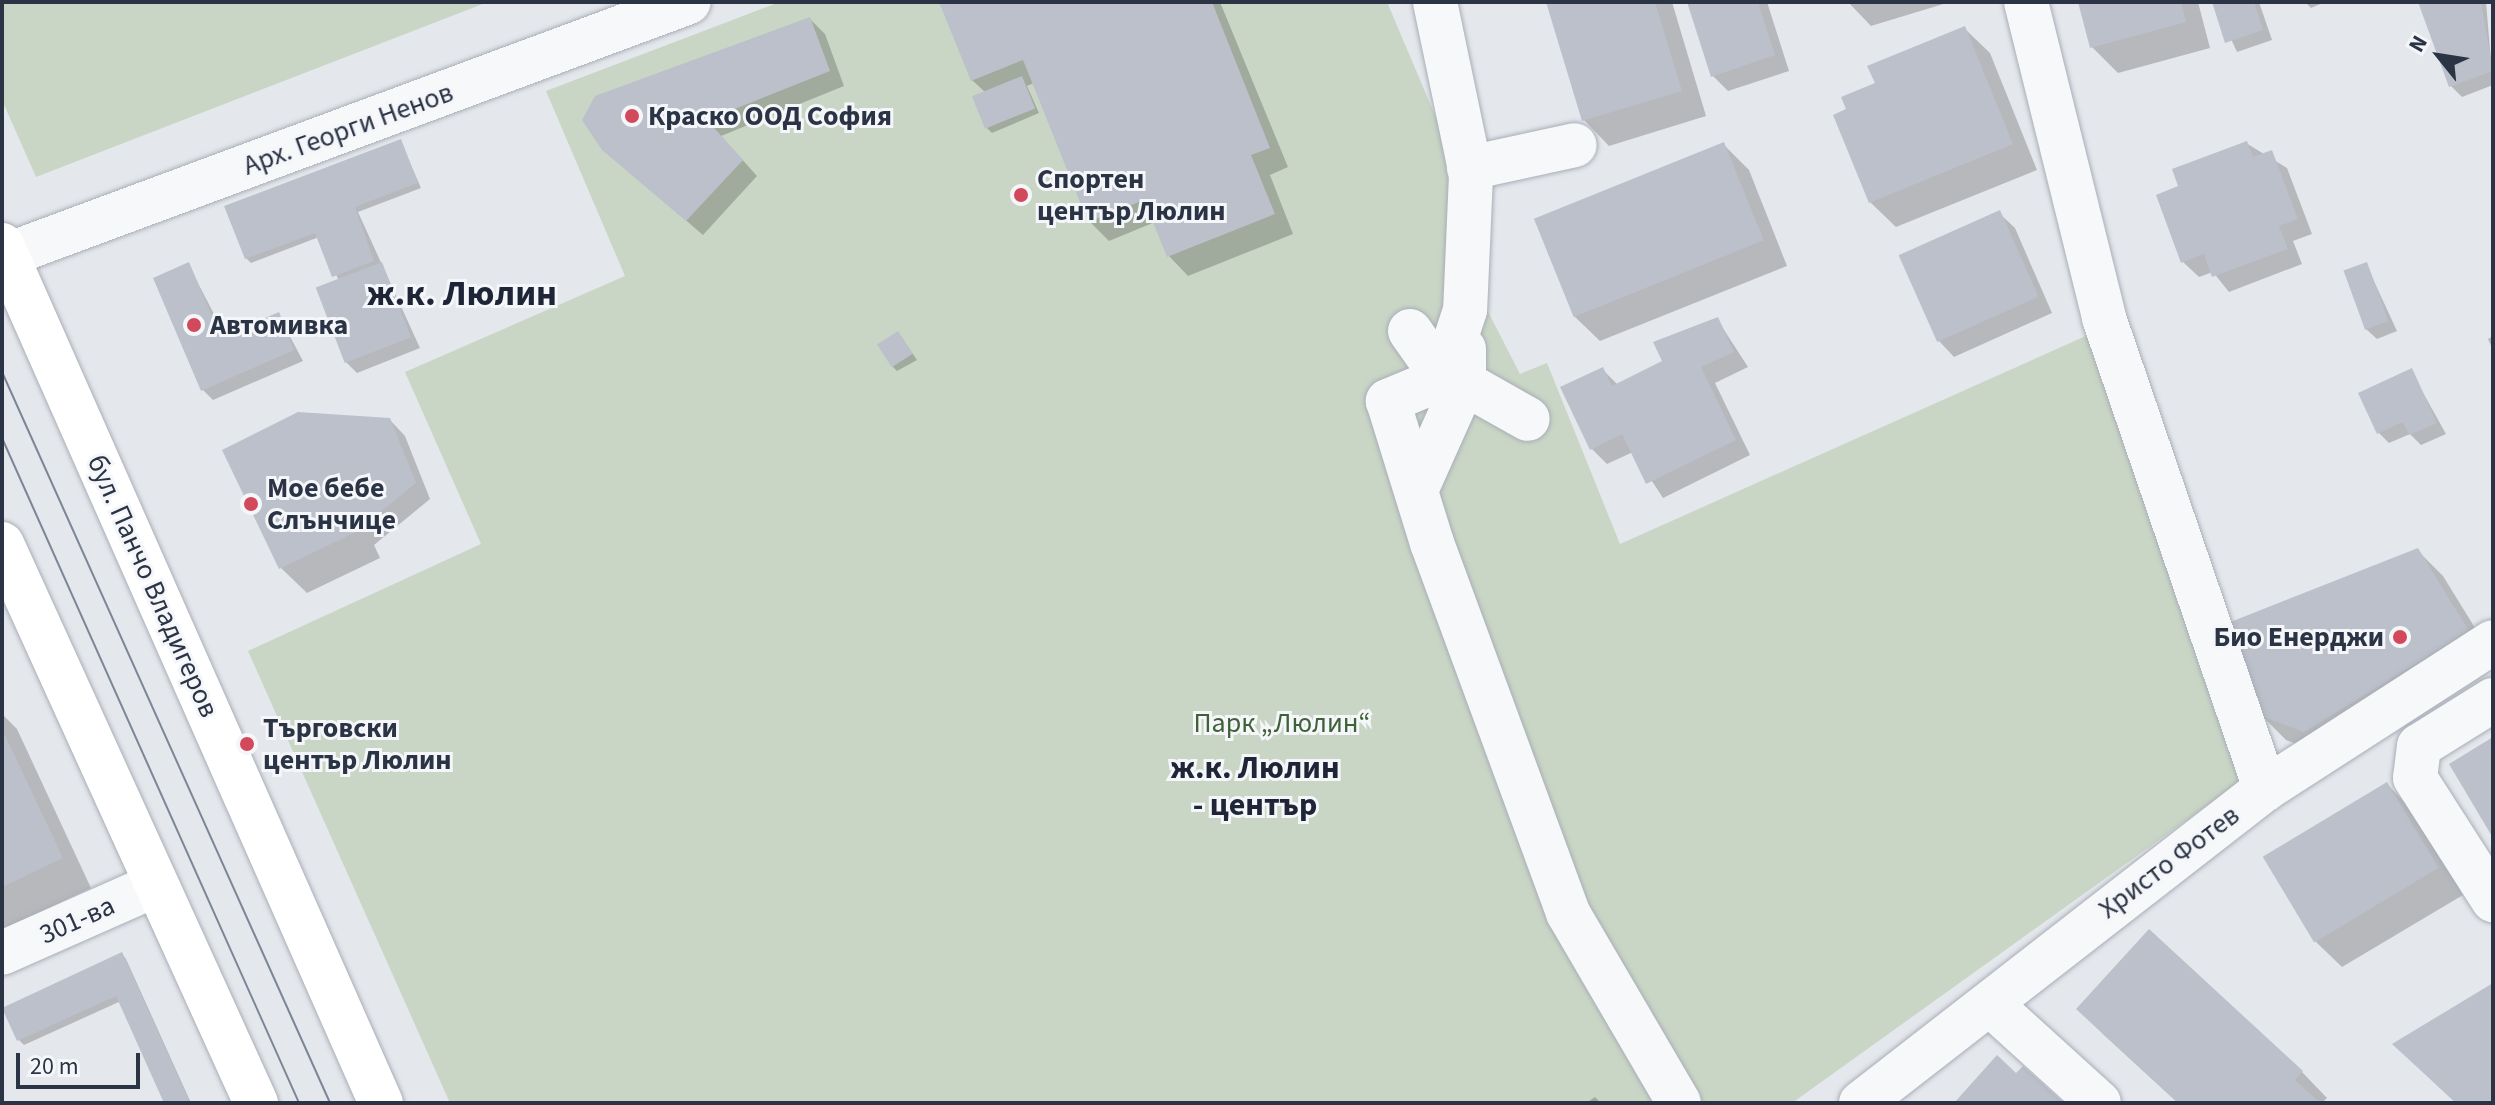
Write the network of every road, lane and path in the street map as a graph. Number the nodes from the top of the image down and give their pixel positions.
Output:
1 (689, 2) edge
2 (1435, 2) edge
3 (2026, 2) edge
4 (1575, 145) dead end
5 (1469, 168) junction
6 (4, 250) edge
7 (1410, 331) dead end
8 (1454, 380) junction
9 (1528, 419) dead end
10 (1418, 486) junction
11 (2, 544) edge
12 (2493, 642) edge
13 (2493, 700) edge
14 (2265, 789) junction
15 (153, 886) junction
16 (2493, 900) edge
17 (2, 953) edge
18 (1990, 1004) junction
19 (256, 1103) edge
20 (381, 1103) edge
21 (1679, 1103) edge
22 (1861, 1103) edge
23 (2099, 1103) edge

1 - 6 street, Арх. Георги Ненов
2 - 5 street
3 - 14 street
4 - 5 street
5 - 8 street
6 - 20 main road, бул. Панчо Владигеров
7 - 8 street
8 - 9 street
8 - 10 street
8 - 10 street
10 - 21 street
11 - 15 main road
12 - 14 street, Христо Фотев
13 - 16 street
14 - 18 street, Христо Фотев
15 - 17 street, 301-ва
15 - 19 main road
18 - 22 street, Христо Фотев
18 - 23 street

